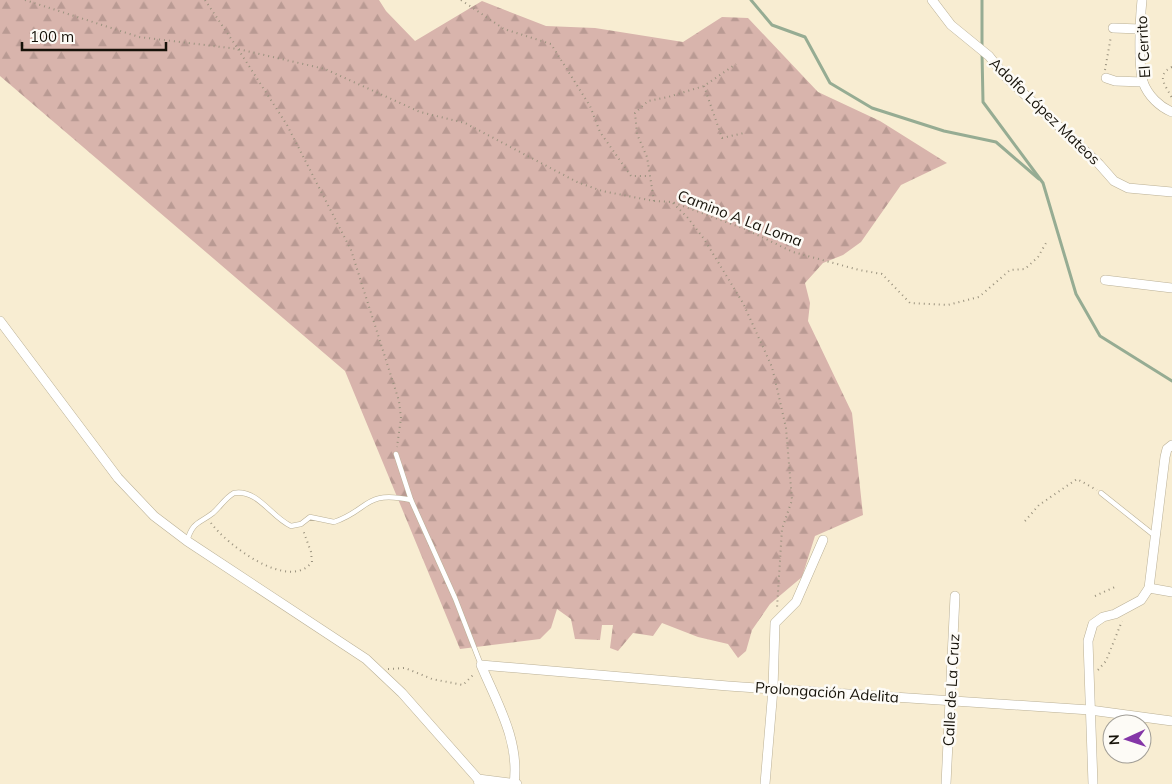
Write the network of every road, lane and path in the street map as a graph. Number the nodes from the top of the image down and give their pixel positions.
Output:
1 (24, 0) edge
2 (205, 0) edge
3 (461, 0) edge
4 (932, 0) edge
5 (1142, 0) edge
6 (1113, 28) joint
7 (1140, 29) junction
8 (238, 49) junction
9 (736, 64) dead end
10 (1172, 67) edge
11 (1106, 78) joint
12 (1143, 82) junction
13 (704, 86) junction
14 (1172, 98) edge
15 (1172, 112) edge
16 (744, 133) dead end
17 (649, 176) junction
18 (1172, 192) edge
19 (654, 201) junction
20 (672, 202) junction
21 (1046, 243) dead end
22 (1105, 280) dead end
23 (1172, 288) edge
24 (0, 322) edge
25 (1172, 445) edge
26 (396, 454) joint
27 (1101, 493) joint
28 (411, 500) junction
29 (206, 517) junction
30 (1025, 521) dead end
31 (301, 524) junction
32 (1155, 536) junction
33 (823, 540) dead end
34 (187, 541) junction
35 (1117, 586) dead end
36 (1149, 588) junction
37 (1172, 592) edge
38 (956, 596) dead end
39 (1095, 596) dead end
40 (1128, 608) junction
41 (775, 623) junction
42 (481, 665) junction
43 (383, 674) junction
44 (1089, 681) junction
45 (773, 689) junction
46 (950, 701) junction
47 (1090, 710) junction
48 (1172, 721) edge
49 (478, 782) edge
50 (515, 784) edge
51 (764, 784) edge
52 (946, 784) edge
53 (1093, 784) edge

1 - 8 path, Camino A La Loma
2 - 8 path
3 - 17 path
4 - 18 street, Adolfo López Mateos
5 - 7 street, El Cerrito
6 - 7 street
6 - 11 path
7 - 12 street, El Cerrito
8 - 19 path, Camino A La Loma
8 - 26 path
9 - 13 path
10 - 14 path
11 - 12 street
12 - 15 street, El Cerrito
13 - 16 path
13 - 17 path
17 - 19 path
19 - 20 path, Camino A La Loma
20 - 21 path, Camino A La Loma
20 - 41 path
22 - 23 street
24 - 34 street
25 - 32 street
26 - 28 lane
27 - 30 path
27 - 32 lane
28 - 31 lane
28 - 42 lane
29 - 31 lane
29 - 31 path
29 - 34 lane
32 - 36 street
33 - 41 street
34 - 43 street
35 - 39 path
36 - 37 street
36 - 40 street
38 - 46 street, Calle de La Cruz
40 - 44 path
40 - 44 street
41 - 45 street
42 - 43 path
42 - 45 street, Prolongación Adelita
42 - 50 street
43 - 49 street
44 - 47 street
45 - 46 street, Prolongación Adelita
45 - 51 street
46 - 47 street, Prolongación Adelita
46 - 52 street, Calle de La Cruz
47 - 48 street, Prolongación Adelita
47 - 53 street
49 - 50 street

